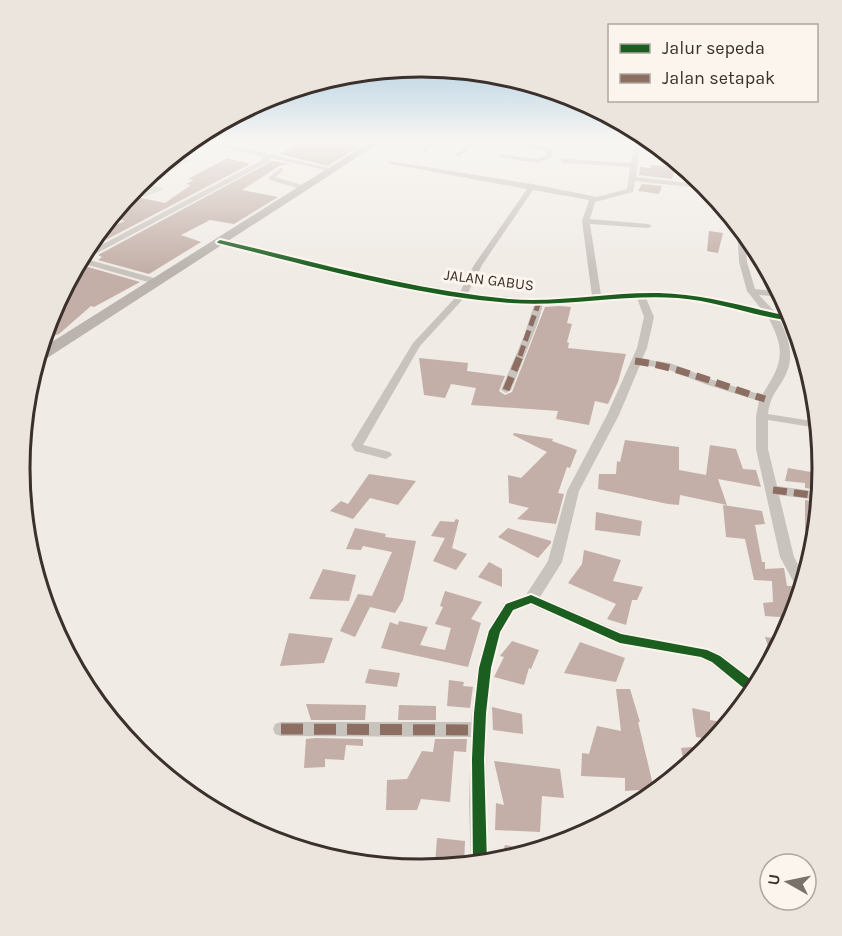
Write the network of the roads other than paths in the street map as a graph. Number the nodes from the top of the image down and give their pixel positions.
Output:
1 (226, 184) edge
2 (290, 184) edge
3 (312, 184) edge
4 (518, 184) edge
5 (631, 184) edge
6 (532, 186) junction
7 (305, 188) junction
8 (596, 199) junction
9 (586, 221) junction
10 (648, 226) dead end
11 (220, 242) junction
12 (741, 245) edge
13 (96, 251) edge
14 (88, 263) edge
15 (158, 282) junction
16 (751, 291) junction
17 (458, 293) junction
18 (596, 293) junction
19 (771, 294) edge
20 (641, 296) junction
21 (539, 302) junction
22 (772, 315) junction
23 (781, 317) edge
24 (48, 351) edge
25 (635, 362) junction
26 (506, 390) dead end
27 (765, 399) junction
28 (762, 416) junction
29 (810, 424) edge
30 (386, 455) dead end
31 (773, 490) junction
32 (811, 495) edge
33 (797, 574) edge
34 (531, 599) junction
35 (747, 684) edge
36 (281, 729) dead end
37 (478, 730) junction
38 (480, 854) edge

1 - 13 street
2 - 7 lane
3 - 7 main road
4 - 6 street
5 - 8 street
6 - 8 street
6 - 17 street
7 - 11 main road
8 - 9 street
9 - 10 street
9 - 18 street
11 - 15 main road
11 - 17 street, JALAN GABUS
12 - 16 street
14 - 15 street
15 - 24 main road
16 - 19 street
16 - 22 street
17 - 21 street, JALAN GABUS
17 - 30 street
18 - 20 street, JALAN GABUS
18 - 21 street, JALAN GABUS
20 - 22 street, JALAN GABUS
20 - 25 street
21 - 26 street
22 - 23 street, JALAN GABUS
22 - 27 street
25 - 27 street
25 - 34 street
27 - 28 street
28 - 29 street
28 - 31 street
31 - 32 street
31 - 33 street
34 - 35 street
34 - 37 street
36 - 37 street
37 - 38 street

